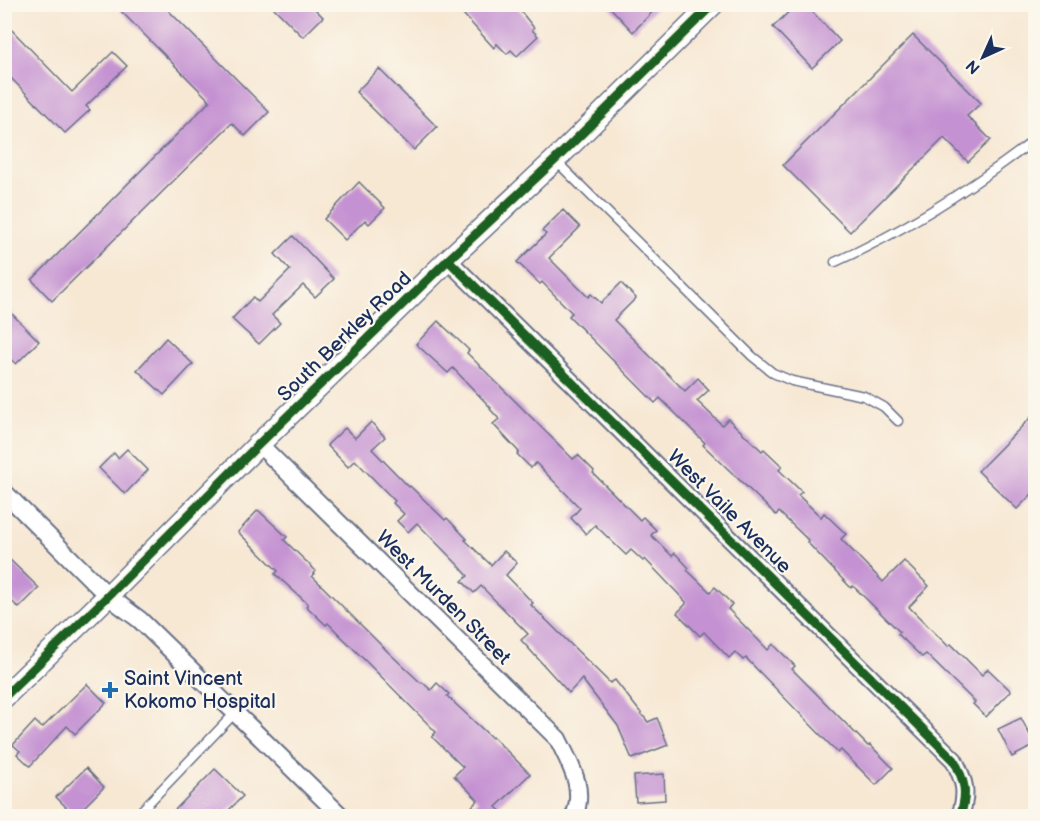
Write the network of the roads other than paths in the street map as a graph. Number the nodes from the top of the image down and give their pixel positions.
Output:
1 (713, 4) edge
2 (1035, 139) edge
3 (555, 160) junction
4 (448, 260) junction
5 (834, 262) dead end
6 (898, 421) dead end
7 (259, 444) junction
8 (4, 492) edge
9 (108, 596) junction
10 (4, 697) edge
11 (234, 714) junction
12 (140, 816) edge
13 (341, 816) edge
14 (573, 816) edge
15 (960, 816) edge

1 - 3 street, South Berkley Road
2 - 5 lane
3 - 4 street, South Berkley Road
3 - 6 lane
4 - 7 street, South Berkley Road
4 - 15 street, West Vaile Avenue
7 - 9 street, South Berkley Road
7 - 14 street, West Murden Street
8 - 9 street
9 - 10 street, South Berkley Road
9 - 11 street
11 - 12 lane
11 - 13 street

